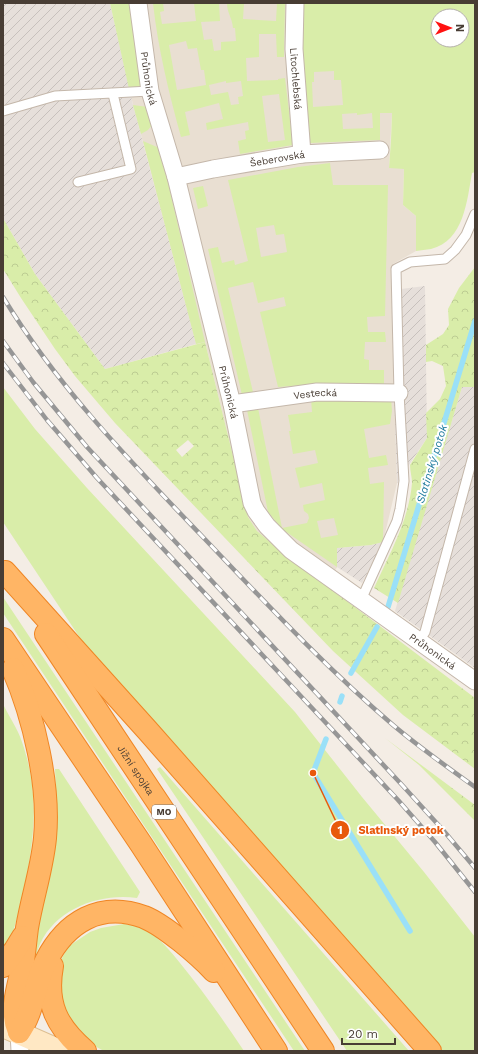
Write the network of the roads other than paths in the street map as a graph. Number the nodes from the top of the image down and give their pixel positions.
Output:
1 (138, 3) edge
2 (295, 3) edge
3 (150, 91) junction
4 (112, 94) junction
5 (3, 111) edge
6 (380, 150) dead end
7 (302, 154) junction
8 (176, 177) junction
9 (78, 182) dead end
10 (475, 214) edge
11 (399, 393) junction
12 (232, 404) junction
13 (475, 449) edge
14 (4, 571) edge
15 (361, 600) junction
16 (3, 639) edge
17 (419, 641) junction
18 (3, 648) edge
19 (473, 676) edge
20 (27, 927) junction
21 (58, 940) junction
22 (3, 966) edge
23 (243, 1000) junction
24 (14, 1036) edge
25 (424, 1047) edge
26 (60, 1051) edge
27 (85, 1051) edge
28 (276, 1051) edge
29 (323, 1051) edge

1 - 3 street, Průhonická
2 - 7 street, Litochlebská
3 - 4 lane
3 - 8 street, Průhonická
4 - 5 lane
4 - 9 lane
6 - 7 street, Šeberovská
7 - 8 street, Šeberovská
8 - 12 street, Průhonická
10 - 11 lane
11 - 12 street, Vestecká
11 - 15 lane
12 - 15 street, Průhonická
13 - 17 lane
14 - 25 highway
14 - 29 highway, Jižní spojka / MO
15 - 17 street, Průhonická
16 - 23 highway
17 - 19 street, Průhonická
18 - 20 highway
20 - 22 highway
20 - 24 highway
21 - 23 highway
21 - 24 highway
21 - 27 highway
23 - 28 highway
24 - 26 street

